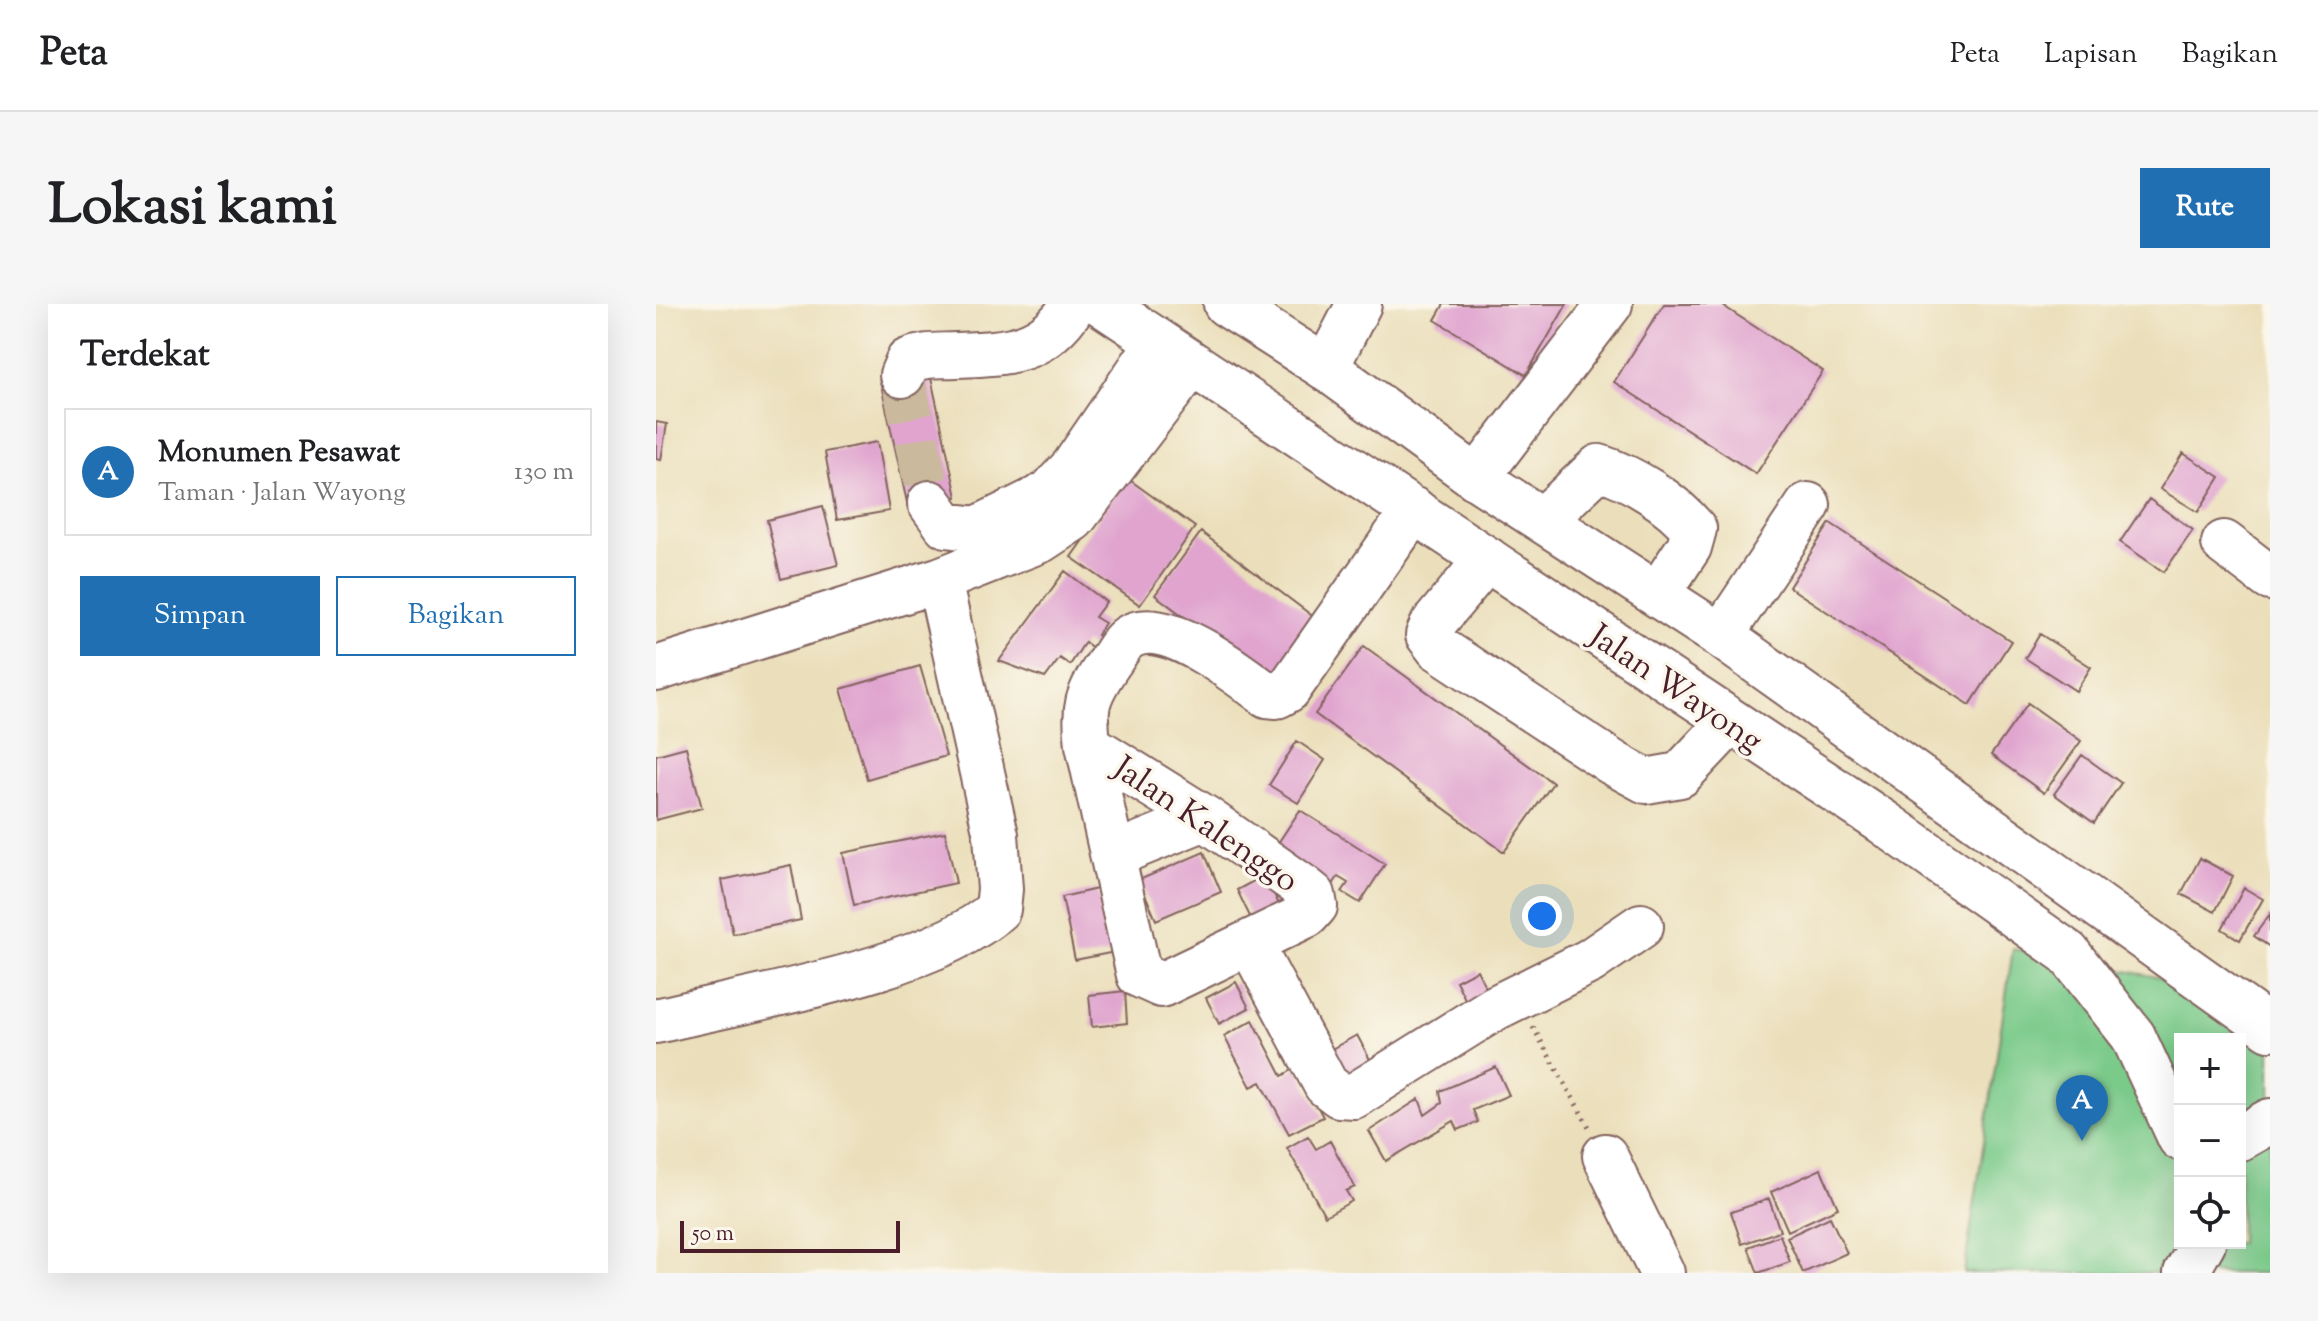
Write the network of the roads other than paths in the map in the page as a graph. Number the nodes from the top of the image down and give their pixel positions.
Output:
1 (1074, 304) edge
2 (1102, 304) edge
3 (1226, 304) edge
4 (1359, 304) edge
5 (1610, 304) edge
6 (1175, 354) junction
7 (1326, 368) junction
8 (902, 375) dead end
9 (1477, 478) junction
10 (930, 503) tunnel mouth
11 (1808, 505) dead end
12 (1414, 510) junction
13 (1544, 519) junction
14 (2224, 543) dead end
15 (1487, 559) junction
16 (2270, 578) edge
17 (939, 580) junction
18 (1658, 594) junction
19 (1721, 636) junction
20 (656, 669) edge
21 (1730, 722) junction
22 (1088, 745) junction
23 (1205, 818) junction
24 (1113, 855) junction
25 (1641, 926) dead end
26 (1250, 943) junction
27 (656, 1021) edge
28 (2270, 1028) edge
29 (2270, 1121) edge
30 (2174, 1125) edge
31 (2246, 1135) edge
32 (1605, 1156) road end
33 (2202, 1249) edge
34 (2209, 1249) edge
35 (1662, 1273) edge
36 (2186, 1273) edge
37 (2223, 1273) edge

1 - 8 main road
2 - 6 main road, Jalan Wayong
3 - 7 main road, Jalan Wayong
4 - 7 main road
5 - 9 main road
6 - 10 main road
6 - 12 main road, Jalan Wayong
6 - 17 main road
7 - 9 main road, Jalan Wayong
9 - 13 main road, Jalan Wayong
11 - 19 main road
12 - 15 main road, Jalan Wayong
12 - 22 main road, Jalan Kalenggo
13 - 18 main road, Jalan Wayong
13 - 18 main road
14 - 16 main road
15 - 21 main road, Jalan Wayong
15 - 21 main road
17 - 20 main road
17 - 27 main road
18 - 19 main road, Jalan Wayong
19 - 28 main road, Jalan Wayong
21 - 30 main road, Jalan Wayong
22 - 23 main road, Jalan Kalenggo
22 - 24 main road, Jalan Kalenggo
23 - 24 main road
23 - 26 main road, Jalan Kalenggo
24 - 26 main road, Jalan Kalenggo
25 - 26 main road
29 - 31 main road
32 - 35 main road
33 - 36 main road
34 - 37 main road

